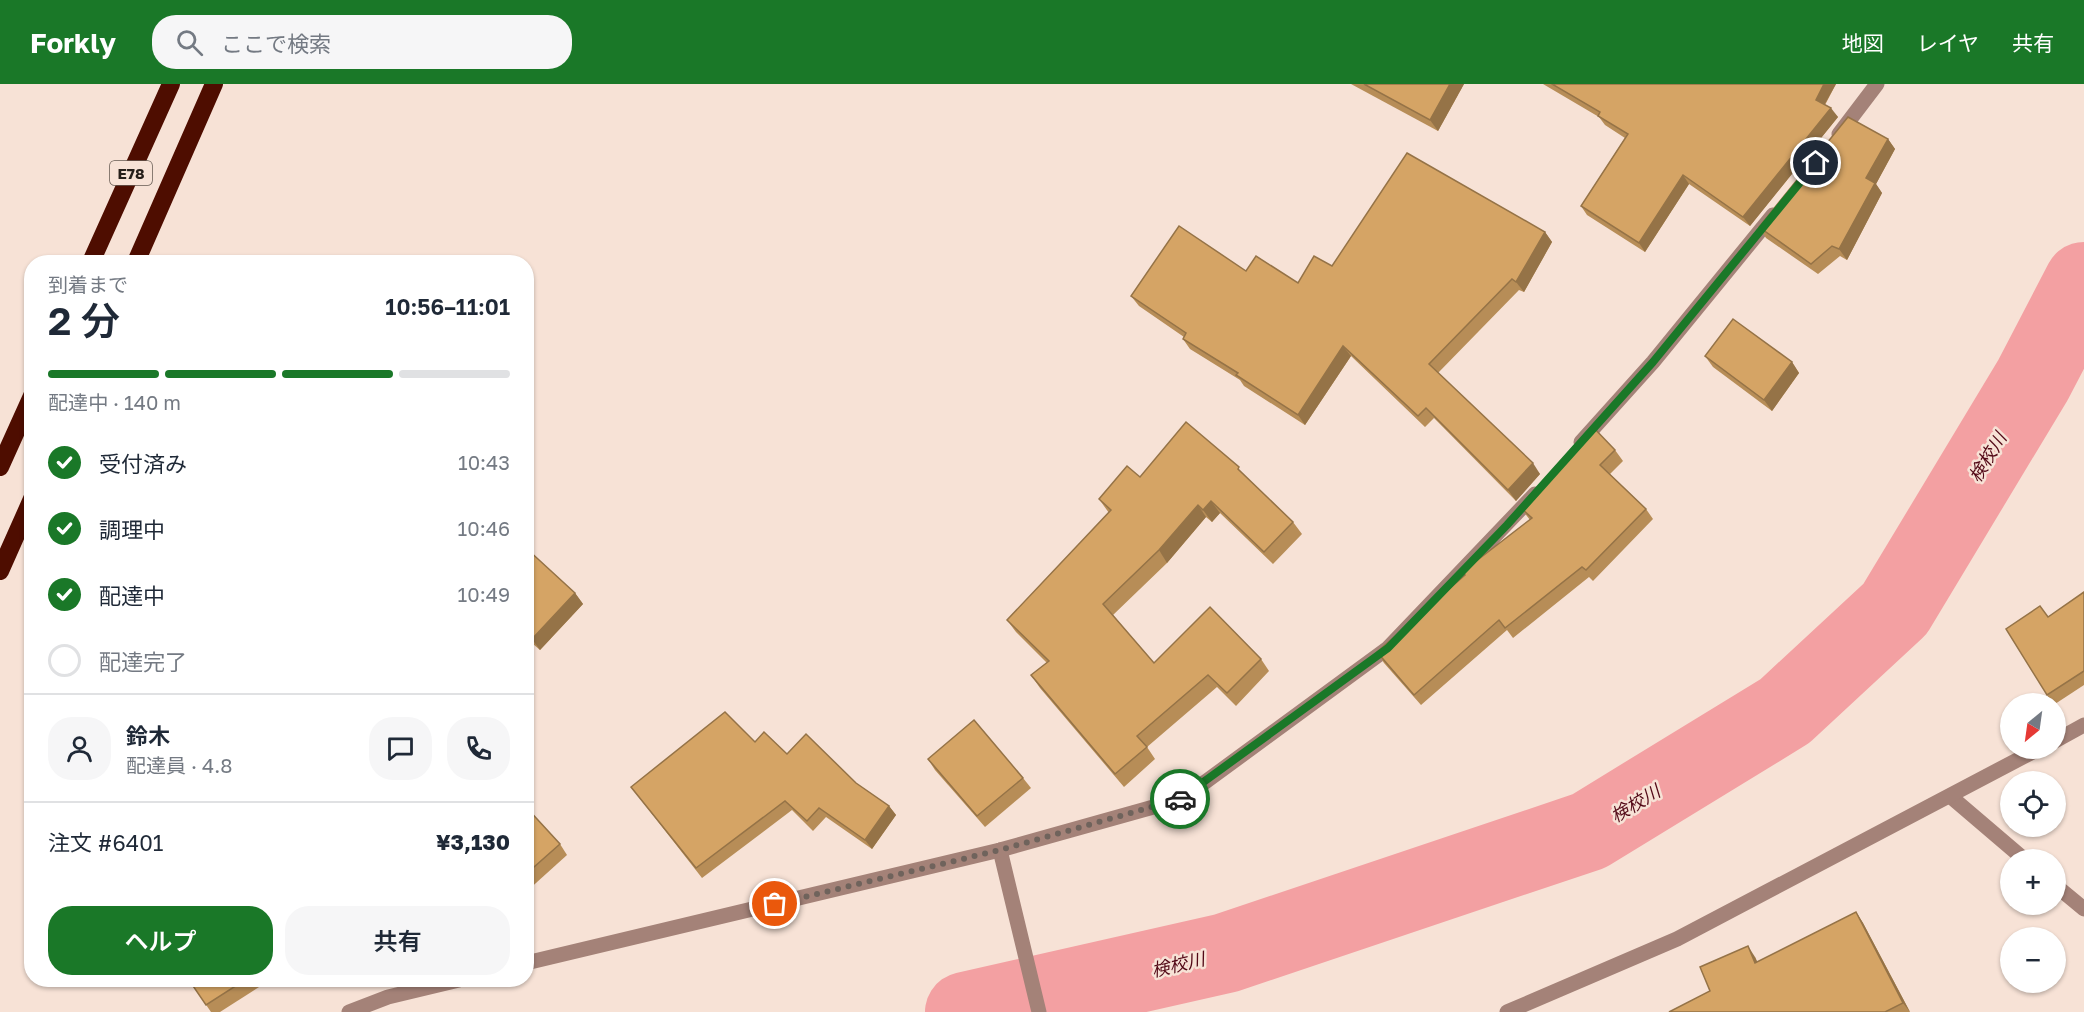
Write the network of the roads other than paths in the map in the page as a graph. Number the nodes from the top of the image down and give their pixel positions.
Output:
1 (171, 84) edge
2 (214, 84) edge
3 (1877, 84) edge
4 (1830, 145) edge
5 (1786, 199) edge
6 (94, 255) edge
7 (139, 255) edge
8 (24, 414) edge
9 (1569, 456) edge
10 (0, 467) edge
11 (1545, 482) edge
12 (24, 517) edge
13 (0, 571) edge
14 (2084, 725) edge
15 (2066, 735) edge
16 (2019, 759) edge
17 (1950, 796) junction
18 (2012, 849) edge
19 (1000, 850) junction
20 (2066, 894) edge
21 (2084, 909) edge
22 (534, 961) edge
23 (430, 987) edge
24 (349, 1012) edge
25 (1039, 1012) edge
26 (1507, 1012) edge

1 - 6 highway, E78
2 - 7 highway, E78
3 - 4 street
5 - 9 street
8 - 10 highway
11 - 19 street
12 - 13 highway
14 - 15 street
16 - 17 street
17 - 18 street
17 - 26 street
19 - 22 street
19 - 25 street
20 - 21 street
23 - 24 street

